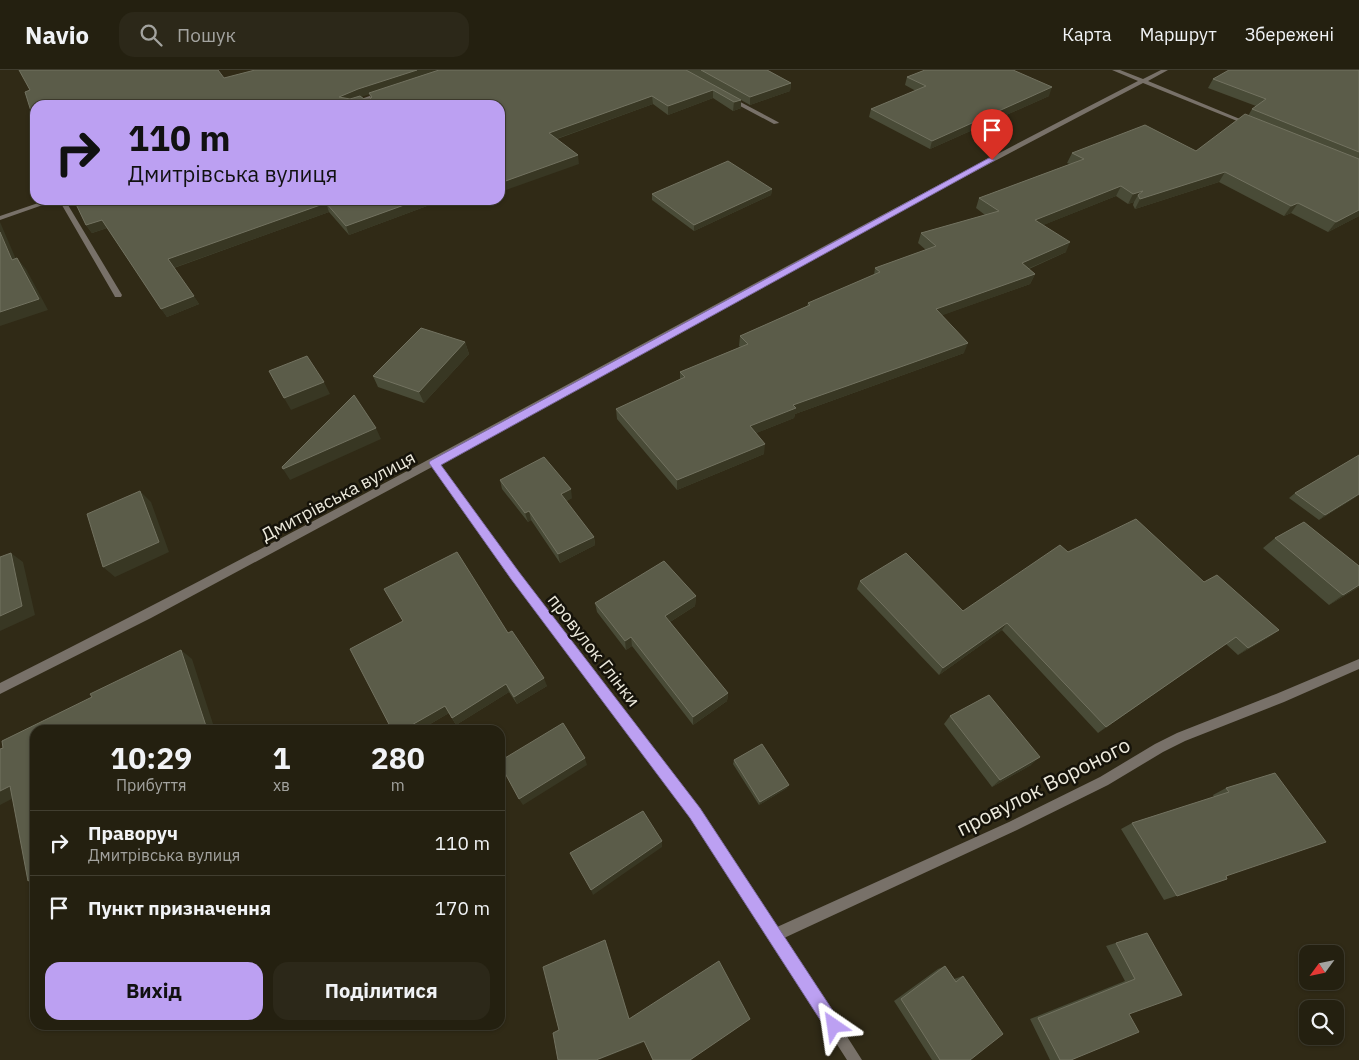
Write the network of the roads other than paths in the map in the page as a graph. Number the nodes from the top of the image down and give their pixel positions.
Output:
1 (1115, 70) edge
2 (1165, 70) edge
3 (1143, 81) junction
4 (391, 91) edge
5 (727, 96) edge
6 (364, 99) joint
7 (361, 100) edge
8 (776, 123) dead end
9 (1260, 129) edge
10 (39, 205) edge
11 (65, 205) edge
12 (0, 218) edge
13 (118, 295) dead end
14 (434, 463) junction
15 (1359, 664) edge
16 (0, 689) edge
17 (774, 935) junction
18 (855, 1060) edge

1 - 3 street
2 - 3 street, Дмитрівська вулиця
3 - 9 street
3 - 14 street, Дмитрівська вулиця
4 - 6 street
5 - 8 street
6 - 7 street
10 - 12 street
11 - 13 street
14 - 16 street, Дмитрівська вулиця
14 - 17 street, провулок Глінки
15 - 17 street, провулок Вороного
17 - 18 street, провулок Глінки

